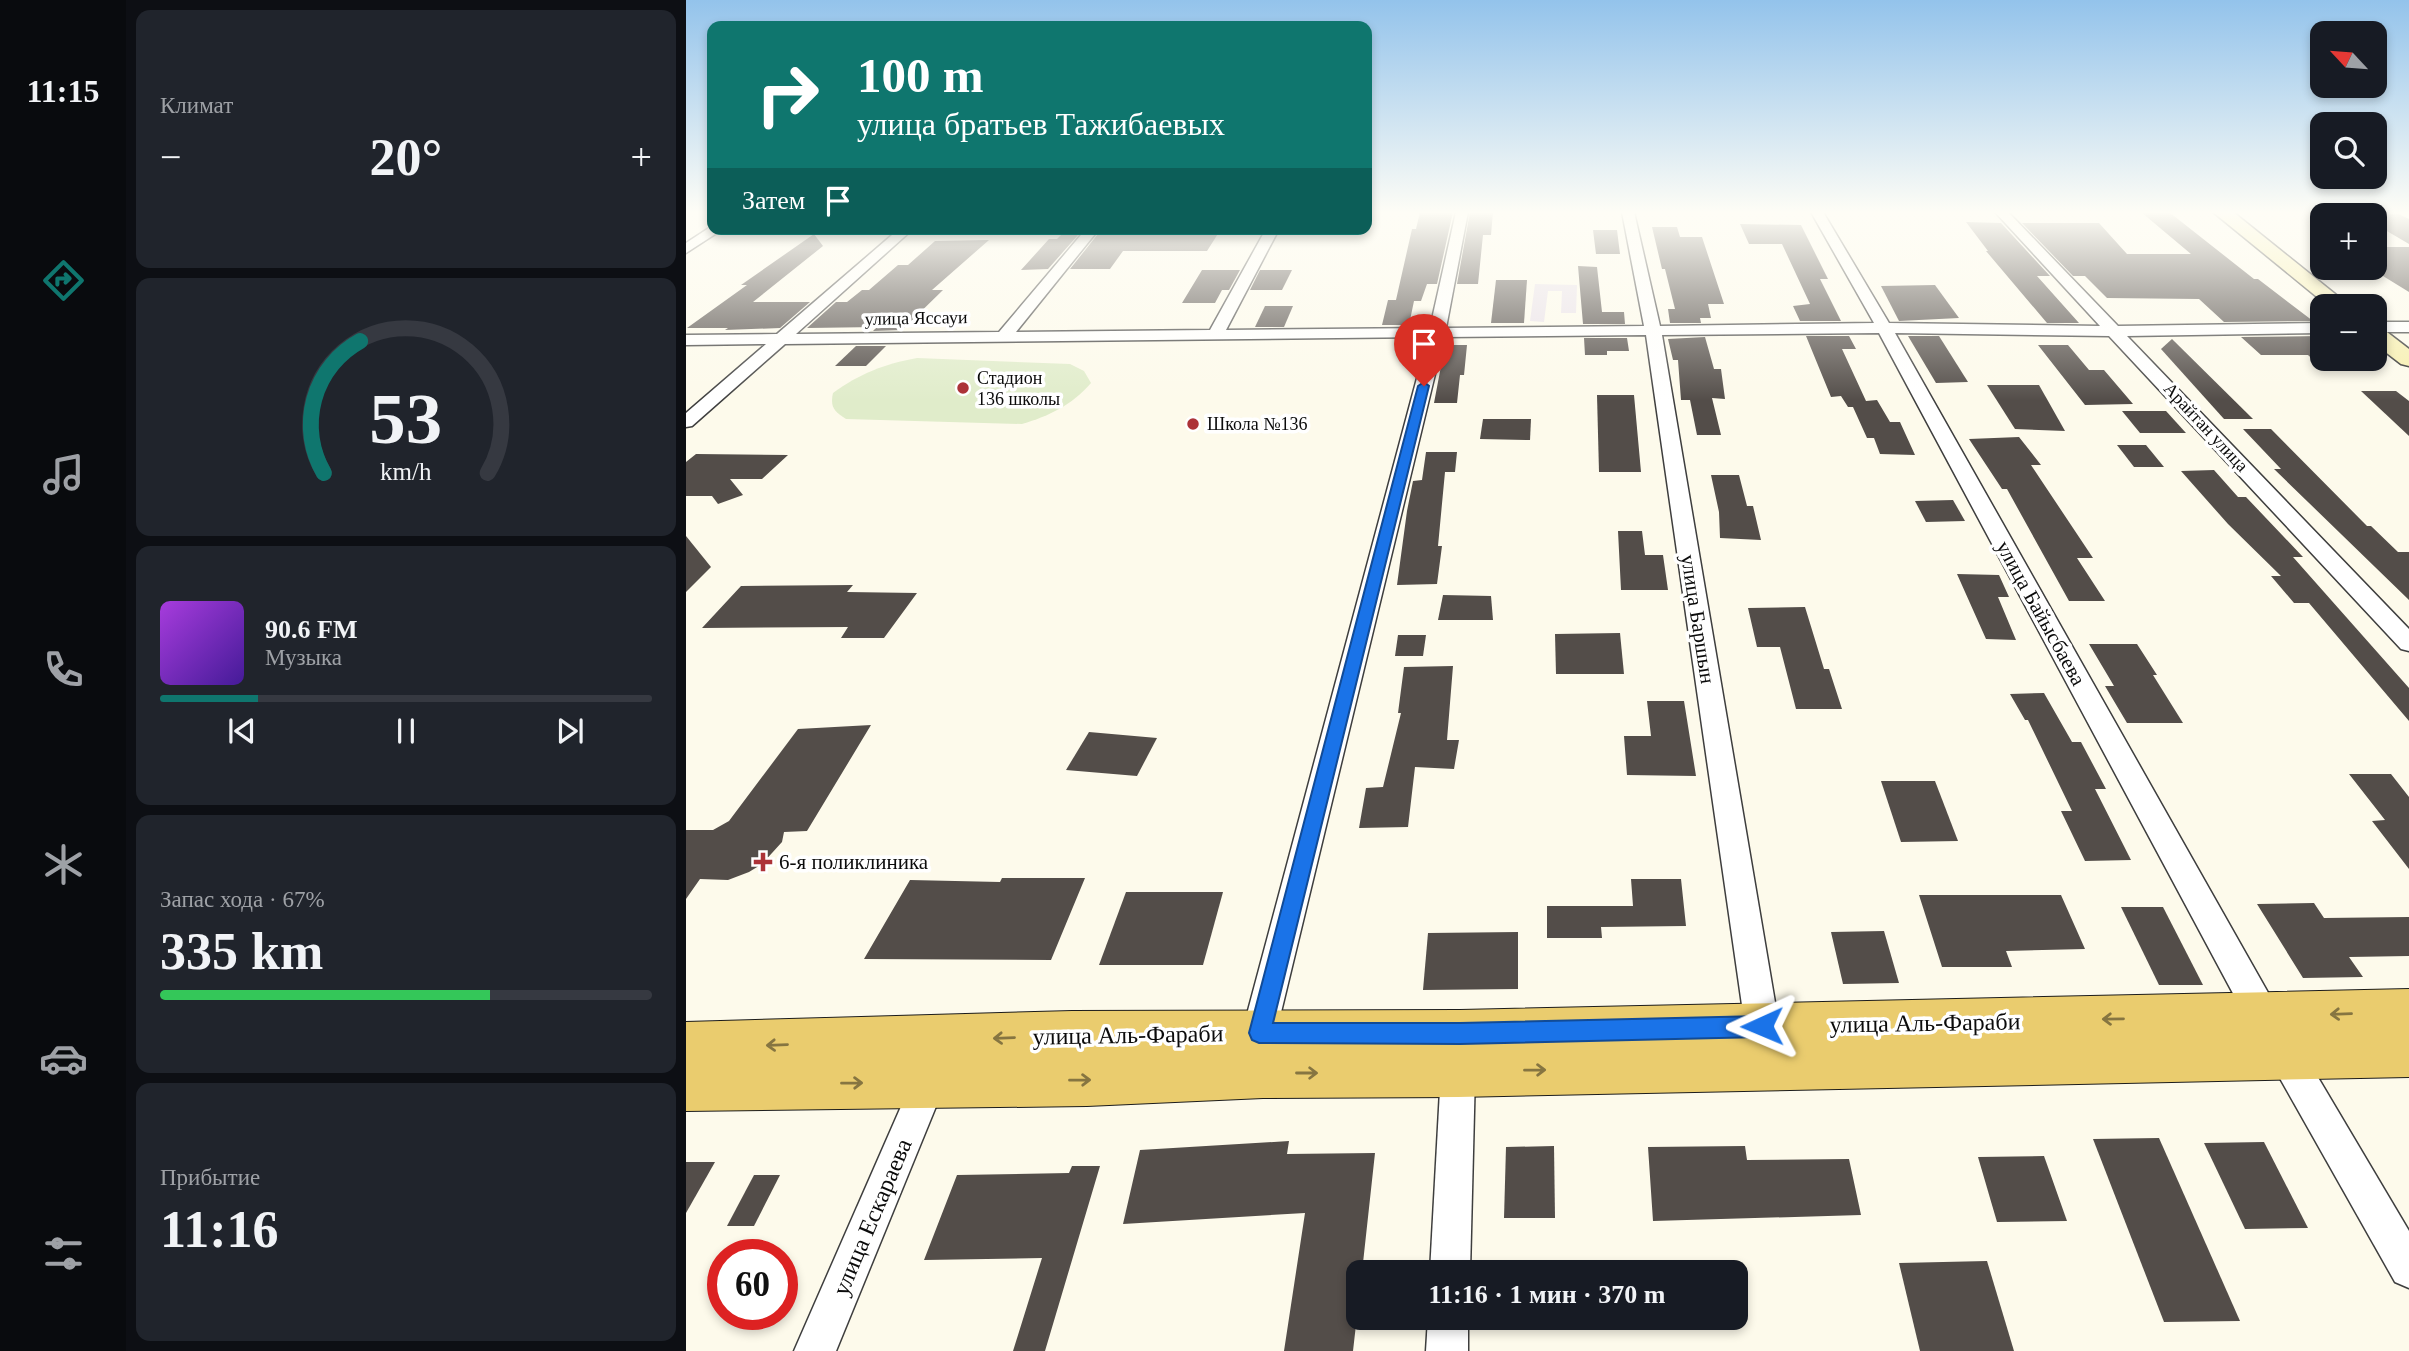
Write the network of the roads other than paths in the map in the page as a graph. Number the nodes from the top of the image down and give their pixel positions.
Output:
1 (853, 275) edge
2 (1055, 275) edge
3 (1248, 275) edge
4 (1449, 275) edge
5 (1641, 275) edge
6 (1853, 275) edge
7 (2061, 275) edge
8 (2301, 275) edge
9 (2325, 294) edge
10 (2387, 327) edge
11 (2409, 327) edge
12 (1884, 328) junction
13 (2310, 328) edge
14 (1653, 330) junction
15 (2115, 331) junction
16 (1437, 332) junction
17 (1215, 335) junction
18 (1003, 337) junction
19 (780, 339) junction
20 (686, 340) edge
21 (2387, 343) edge
22 (2409, 359) edge
23 (686, 422) edge
24 (2409, 643) edge
25 (2409, 1012) edge
26 (1762, 1026) junction
27 (1259, 1033) junction
28 (2274, 1035) junction
29 (686, 1046) edge
30 (2409, 1052) edge
31 (1458, 1072) junction
32 (929, 1082) junction
33 (686, 1085) edge
34 (1450, 1260) edge
35 (2409, 1268) edge
36 (1448, 1330) edge
37 (815, 1351) edge
38 (1447, 1351) edge

1 - 19 street
2 - 18 street
3 - 17 street
4 - 16 street
5 - 14 street, улица Баршын
6 - 12 street, улица Байысбаева
7 - 15 street, Арайтан улица
8 - 9 street
10 - 11 street
12 - 14 street, улица Яссауи
12 - 15 street, улица Яссауи
12 - 28 street, улица Байысбаева
13 - 15 street, улица Яссауи
14 - 16 street, улица Яссауи
14 - 26 street, улица Баршын
15 - 24 street, Арайтан улица
16 - 17 street, улица Яссауи
16 - 27 street
17 - 18 street, улица Яссауи
18 - 19 street, улица Яссауи
19 - 20 street, улица Яссауи
19 - 23 street
21 - 22 street
25 -> 28 main road, улица Аль-Фараби
26 - 27 main road, улица Аль-Фараби
28 -> 26 main road, улица Аль-Фараби
27 -> 29 main road, улица Аль-Фараби
28 - 30 main road, улица Аль-Фараби
31 -> 28 main road, улица Аль-Фараби
28 - 35 street, улица Байысбаева
32 -> 31 main road, улица Аль-Фараби
31 - 34 street
33 -> 32 main road, улица Аль-Фараби
32 - 37 street, улица Ескараева
36 - 38 street

